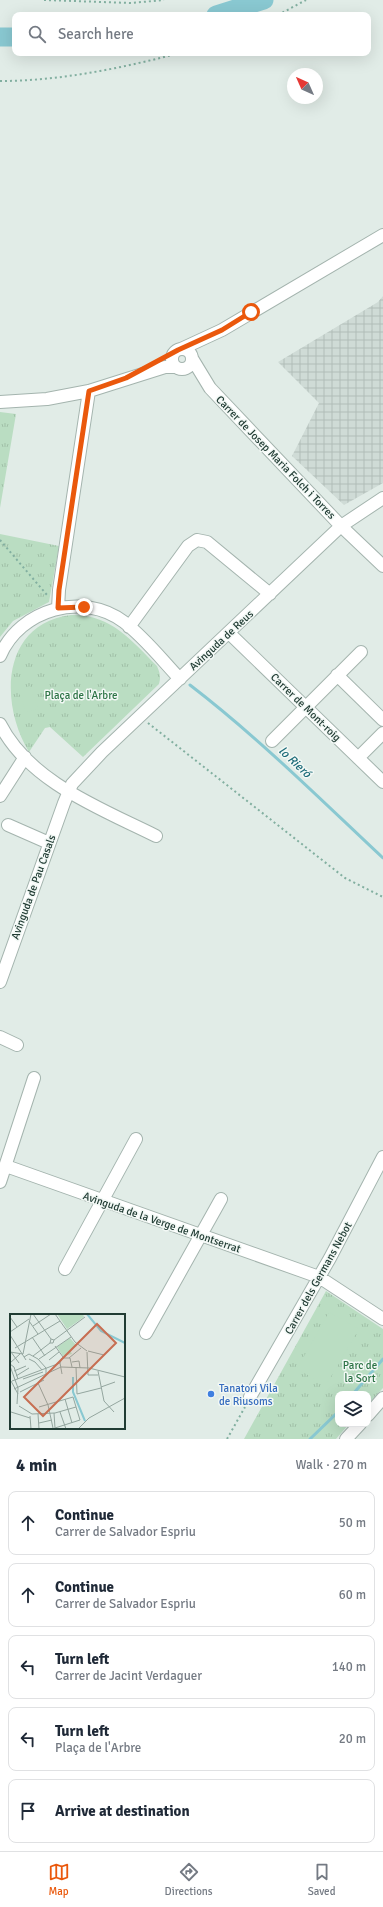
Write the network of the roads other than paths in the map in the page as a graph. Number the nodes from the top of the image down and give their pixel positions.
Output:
1 (383, 235) edge
2 (222, 330) junction
3 (177, 351) junction
4 (192, 358) junction
5 (180, 368) junction
6 (126, 378) junction
7 (210, 388) junction
8 (89, 391) junction
9 (0, 402) edge
10 (383, 498) edge
11 (341, 526) junction
12 (383, 566) edge
13 (270, 594) junction
14 (58, 608) junction
15 (129, 627) junction
16 (229, 633) junction
17 (361, 652) dead end
18 (0, 656) edge
19 (337, 676) junction
20 (180, 678) junction
21 (306, 707) junction
22 (383, 720) edge
23 (0, 724) edge
24 (383, 733) edge
25 (272, 741) dead end
26 (25, 757) junction
27 (358, 758) junction
28 (383, 782) edge
29 (68, 792) junction
30 (0, 796) edge
31 (8, 825) dead end
32 (156, 836) dead end
33 (49, 843) junction
34 (0, 982) edge
35 (0, 1036) edge
36 (17, 1046) dead end
37 (34, 1078) dead end
38 (136, 1139) dead end
39 (383, 1157) edge
40 (6, 1166) junction
41 (0, 1182) edge
42 (221, 1199) dead end
43 (102, 1201) junction
44 (201, 1236) junction
45 (65, 1269) dead end
46 (319, 1277) junction
47 (383, 1320) edge
48 (146, 1333) dead end
49 (250, 1397) road end
50 (383, 1398) edge
51 (371, 1412) edge
52 (357, 1427) edge
53 (346, 1439) edge

1 - 2 street
2 - 3 street
2 - 4 street
3 - 4 street
3 - 5 street
3 - 6 street
4 - 5 street
4 - 7 street, Carrer de Josep Maria Folch i Torres
5 - 6 street
5 - 7 street, Carrer de Josep Maria Folch i Torres
6 - 8 street
7 - 11 street, Carrer de Josep Maria Folch i Torres
8 - 9 street
8 - 14 street
10 - 11 street, Avinguda de Reus
11 - 12 street, Carrer de Josep Maria Folch i Torres
11 - 13 street, Avinguda de Reus
13 - 15 street
13 - 16 street, Avinguda de Reus
14 - 15 street
14 - 18 street
15 - 20 street
16 - 20 street, Avinguda de Reus
16 - 21 street, Carrer de Mont-roig
17 - 19 street
19 - 21 street
19 - 22 street
20 - 29 street, Avinguda de Reus
21 - 25 street
21 - 27 street, Carrer de Mont-roig
23 - 26 street
24 - 27 street
26 - 29 street
26 - 30 street
27 - 28 street, Carrer de Mont-roig
29 - 32 street
29 - 33 street, Avinguda de Pau Casals
31 - 33 street
33 - 34 street, Avinguda de Pau Casals
35 - 36 street
37 - 40 street
38 - 43 street
39 - 46 street, Carrer dels Germans Nebot
40 - 41 street
40 - 43 street, Avinguda de la Verge de Montserrat
42 - 44 street
43 - 44 street, Avinguda de la Verge de Montserrat
43 - 45 street
44 - 46 street, Avinguda de la Verge de Montserrat
44 - 48 street
46 - 47 street, Avinguda de la Verge de Montserrat
46 - 49 street, Carrer dels Germans Nebot
50 - 51 street
52 - 53 street

